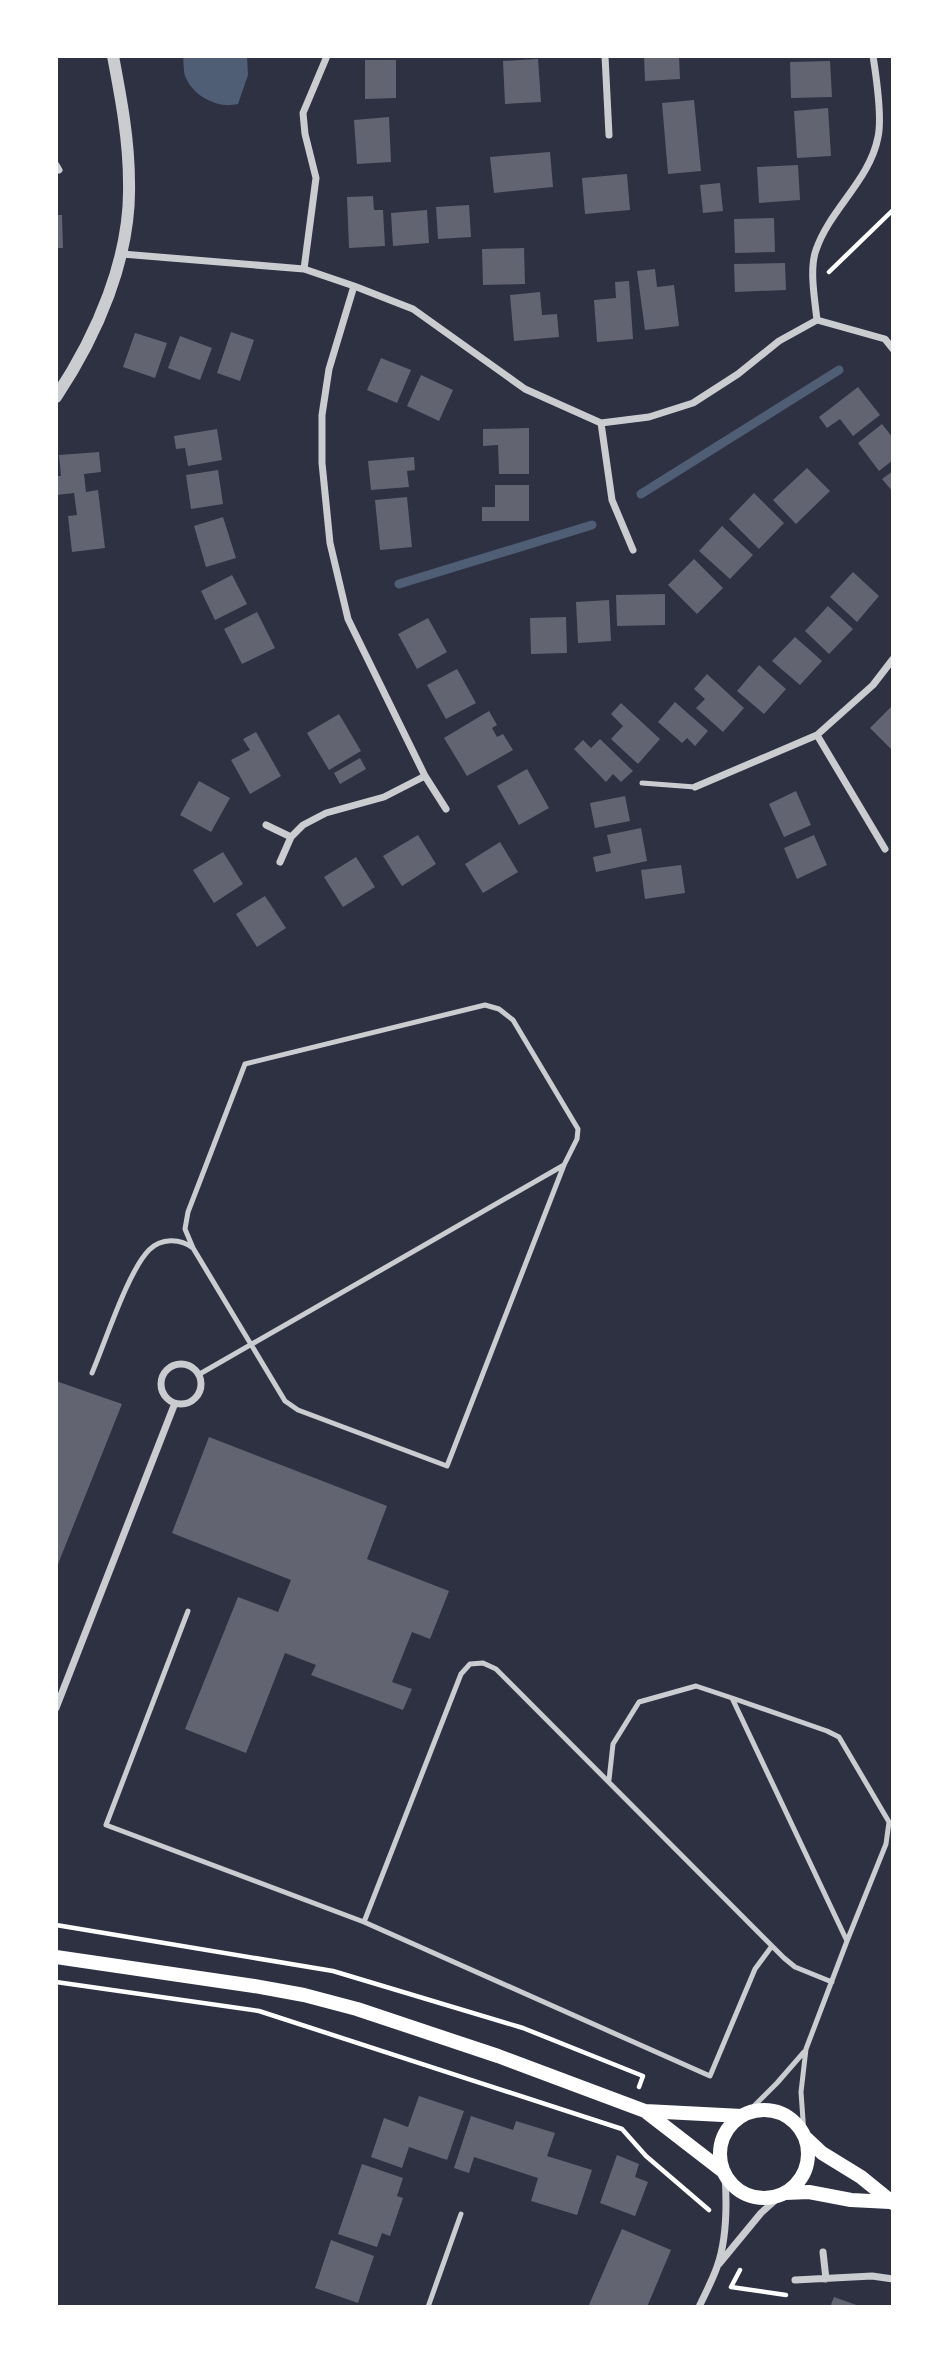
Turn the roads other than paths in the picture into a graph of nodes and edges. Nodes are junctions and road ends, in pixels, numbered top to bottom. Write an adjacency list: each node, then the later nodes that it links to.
1 (113, 56): 6 (street)
2 (327, 56): 7 (street)
3 (605, 56): 5 (street)
4 (873, 56): 9 (street)
5 (609, 135)
6 (122, 254): 7 (street); 11 (street)
7 (304, 269): 8 (street)
8 (354, 286): 12 (street); 16 (street)
9 (817, 320): 10 (street); 12 (street)
10 (893, 348)
11 (56, 397)
12 (601, 423): 13 (street)
13 (633, 550)
14 (893, 659): 15 (street)
15 (817, 735): 18 (street); 22 (street)
16 (425, 776): 19 (street); 21 (street)
17 (642, 783): 18 (lane)
18 (695, 787)
19 (446, 809)
20 (266, 825): 21 (street)
21 (291, 836): 23 (street)
22 (885, 849)
23 (280, 862)
24 (564, 1166): 25 (lane); 26 (lane); 26 (lane)
25 (193, 1248): 26 (lane); 27 (lane)
26 (250, 1345): 28 (lane)
27 (92, 1373)
28 (198, 1375): 29 (street); 29 (street)
29 (174, 1403): 32 (street)
30 (188, 1611): 34 (lane)
31 (732, 1698): 33 (lane); 35 (lane); 35 (lane)
32 (56, 1708)
33 (608, 1780): 34 (lane); 36 (lane)
34 (364, 1923): 36 (lane)
35 (847, 1941): 38 (lane)
36 (772, 1946): 38 (lane)
37 (56, 1957): 40 (main road)
38 (832, 1982): 39 (lane)
39 (806, 2049): 41 (lane); 42 (lane)
40 (645, 2111): 41 (main road); 43 (main road)
41 (744, 2115): 42 (main road); 43 (main road)
42 (805, 2136): 44 (main road); 45 (main road)
43 (724, 2173): 44 (main road); 48 (street)
44 (783, 2194): 45 (main road); 48 (street)
45 (891, 2202)
46 (461, 2214): 52 (lane)
47 (823, 2252): 49 (street)
48 (718, 2265): 53 (street)
49 (826, 2279): 50 (street); 51 (street)
50 (893, 2279)
51 (795, 2280)
52 (428, 2307)
53 (699, 2307)

